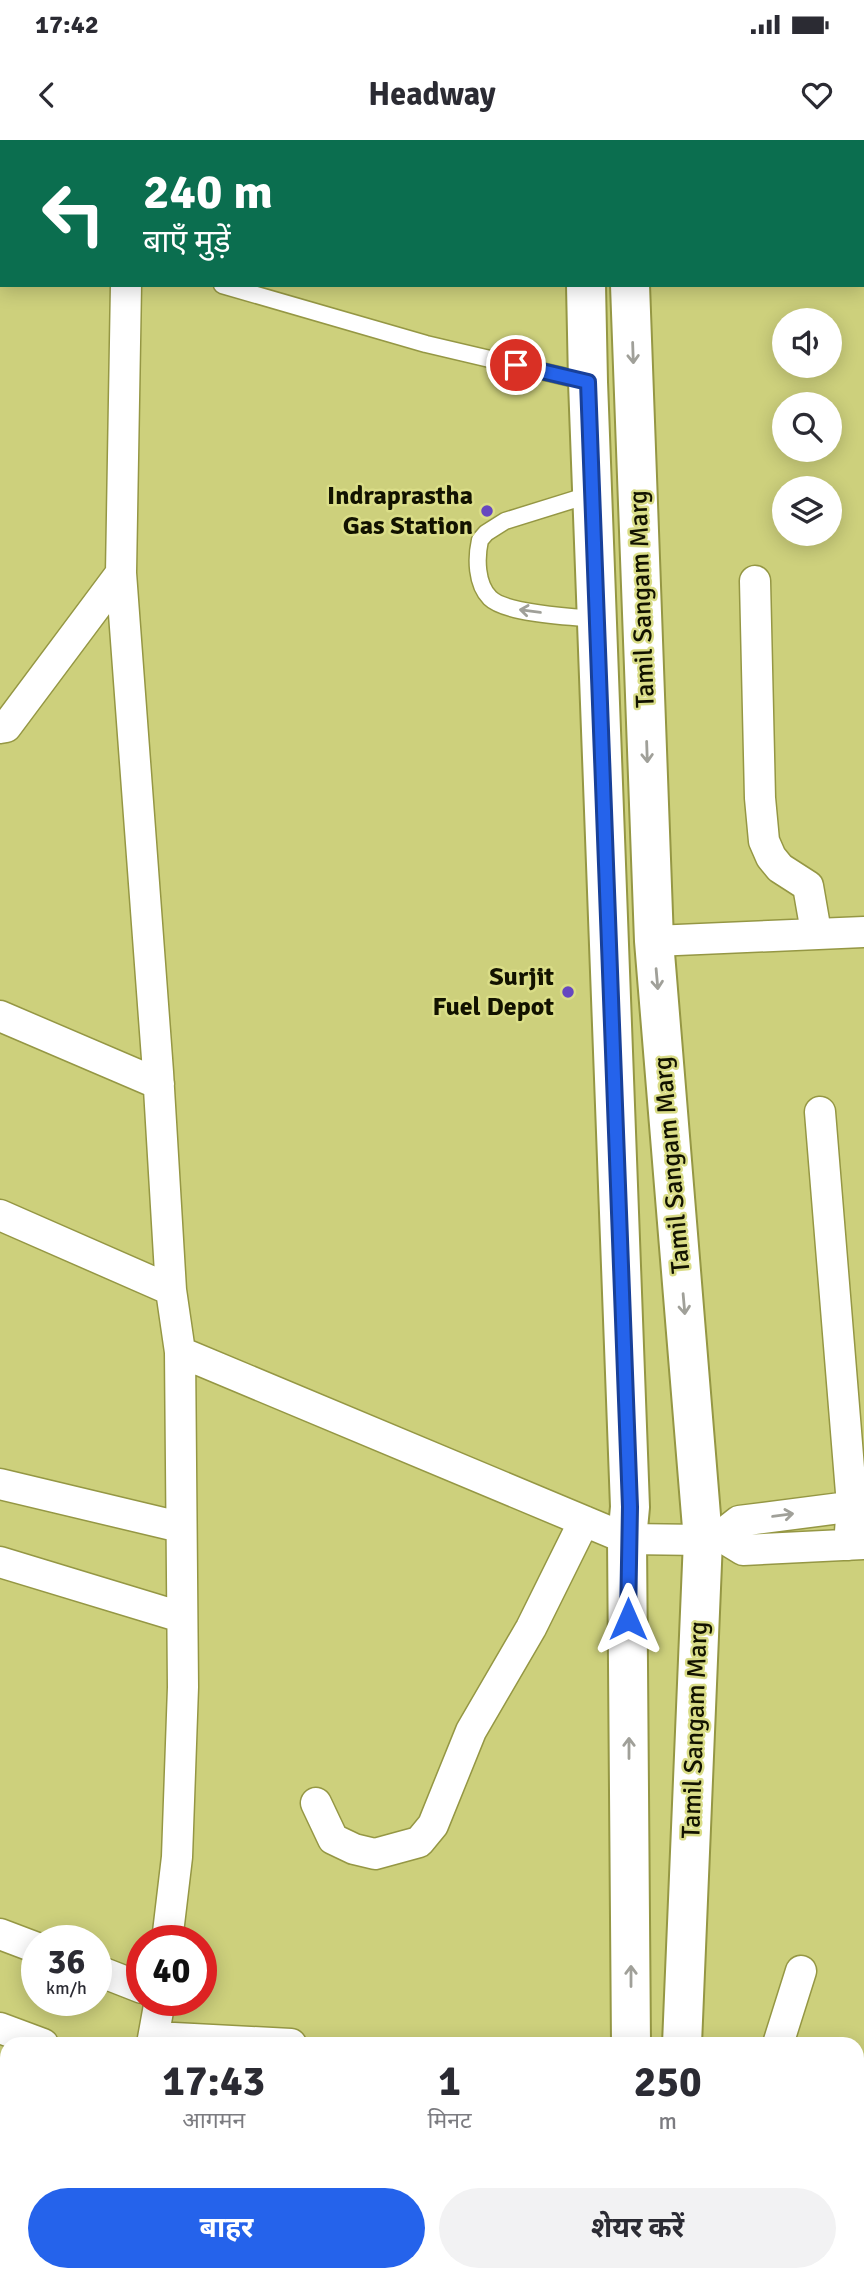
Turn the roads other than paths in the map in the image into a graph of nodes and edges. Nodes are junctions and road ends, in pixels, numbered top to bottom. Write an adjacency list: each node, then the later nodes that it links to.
1 (126, 287): 7 (street)
2 (229, 287): 5 (lane)
3 (586, 287): 5 (street, Tamil Sangam Marg)
4 (630, 287): 13 (street, Tamil Sangam Marg, one-way to 13)
5 (588, 382): 6 (street, Tamil Sangam Marg)
6 (592, 494): 9 (street, Tamil Sangam Marg); 9 (lane, one-way to 6)
7 (121, 573): 10 (street); 15 (street)
8 (755, 581): 11 (street)
9 (597, 620): 25 (street, Tamil Sangam Marg)
10 (0, 728)
11 (816, 932): 12 (street); 13 (street)
12 (864, 932)
13 (654, 941): 24 (street, Tamil Sangam Marg, one-way to 24)
14 (1, 1018): 15 (street)
15 (159, 1084): 18 (street)
16 (820, 1112): 21 (street)
17 (0, 1215): 18 (street)
18 (171, 1290): 19 (street)
19 (180, 1352): 22 (street); 23 (street)
20 (0, 1484): 23 (street)
21 (858, 1505): 24 (street, one-way to 21); 26 (street)
22 (584, 1521): 25 (street); 29 (street)
23 (180, 1527): 28 (street)
24 (712, 1538): 25 (street); 26 (street); 39 (street, Tamil Sangam Marg)
25 (628, 1539): 38 (street, Tamil Sangam Marg, one-way to 25)
26 (856, 1544)
27 (0, 1562): 28 (street)
28 (181, 1617): 30 (street)
29 (317, 1802)
30 (169, 1925)
31 (0, 1934): 32 (street)
32 (21, 1942)
33 (801, 1971): 40 (street)
34 (159, 2016): 37 (street)
35 (0, 2028): 36 (street)
36 (24, 2037)
37 (157, 2037)
38 (631, 2037)
39 (682, 2037)
40 (780, 2037)

